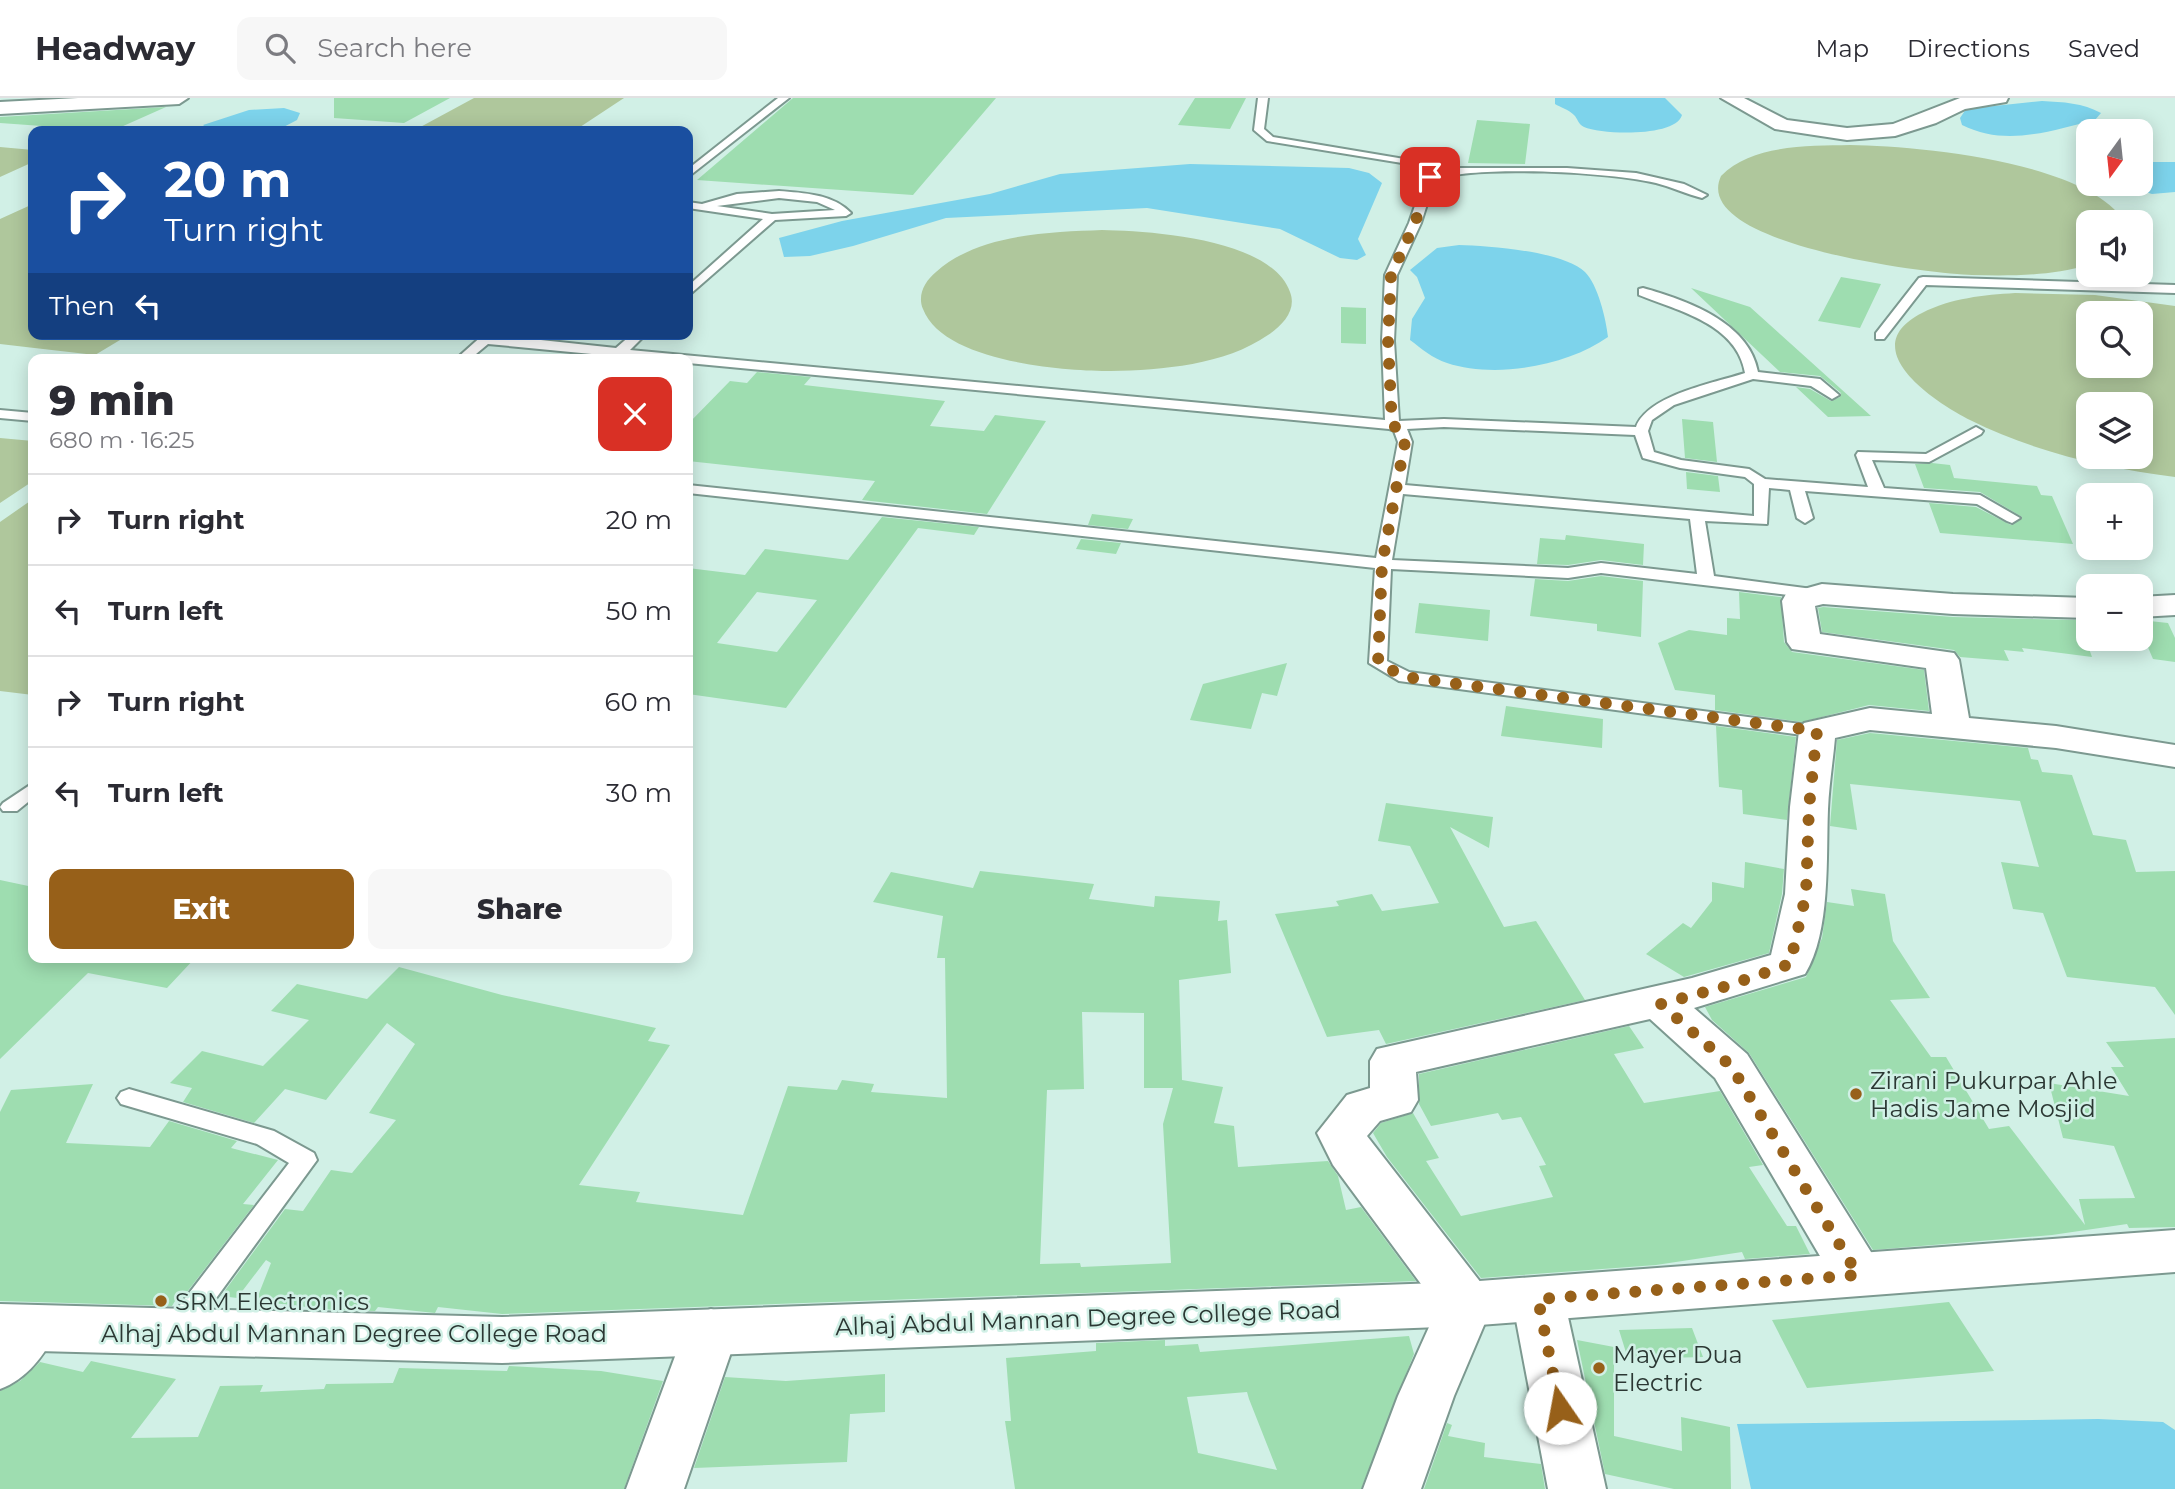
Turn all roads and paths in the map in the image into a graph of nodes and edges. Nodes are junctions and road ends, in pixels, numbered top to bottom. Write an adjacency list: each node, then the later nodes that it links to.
1 (179, 98): 6 (street)
2 (784, 98): 9 (lane)
3 (1263, 98): 8 (lane)
4 (1730, 98): 5 (street)
5 (1999, 98)
6 (136, 99): 7 (street)
7 (0, 108)
8 (1454, 168): 10 (lane); 29 (lane)
9 (693, 170)
10 (1702, 195)
11 (693, 205): 12 (lane)
12 (706, 206): 13 (lane); 13 (lane)
13 (772, 217): 14 (lane)
14 (693, 288)
15 (2175, 289): 17 (lane)
16 (1643, 292): 25 (lane)
17 (1880, 336)
18 (485, 340): 22 (lane)
19 (515, 340): 21 (lane)
20 (633, 340): 21 (lane)
21 (620, 352): 23 (lane)
22 (468, 354)
23 (641, 354)
24 (693, 359): 29 (lane)
25 (1752, 375): 26 (lane); 30 (lane)
26 (1832, 395)
27 (0, 414): 28 (lane)
28 (28, 417)
29 (1392, 425): 30 (lane); 34 (lane)
30 (1641, 431): 32 (lane)
31 (1976, 431): 36 (lane)
32 (1761, 484): 33 (lane); 37 (lane)
33 (1797, 487): 36 (lane); 38 (lane)
34 (1398, 489): 37 (lane); 40 (lane)
35 (693, 490): 40 (lane)
36 (1878, 492): 39 (lane)
37 (1697, 515): 41 (lane)
38 (1805, 518)
39 (2012, 518)
40 (1382, 564): 41 (lane); 47 (lane)
41 (1706, 580): 42 (lane)
42 (1822, 594): 45 (street); 46 (street)
43 (2175, 606): 44 (street)
44 (2153, 607)
45 (2076, 608)
46 (1952, 727): 47 (street); 48 (street)
47 (1817, 731): 51 (street)
48 (2175, 756)
49 (28, 793): 50 (lane)
50 (10, 807)
51 (1661, 1004): 54 (street); 56 (street)
52 (129, 1098): 58 (lane)
53 (2175, 1251): 54 (street, Alhaj Abdul Mannan Degree College Road)
54 (1858, 1275): 55 (street, Alhaj Abdul Mannan Degree College Road)
55 (1538, 1299): 56 (street, Alhaj Abdul Mannan Degree College Road); 62 (street)
56 (1466, 1304): 57 (street, Alhaj Abdul Mannan Degree College Road); 61 (street)
57 (711, 1332): 58 (street, Alhaj Abdul Mannan Degree College Road); 60 (street)
58 (174, 1333): 59 (street, Alhaj Abdul Mannan Degree College Road)
59 (10, 1341)
60 (655, 1489)
61 (1392, 1489)
62 (1577, 1489)

